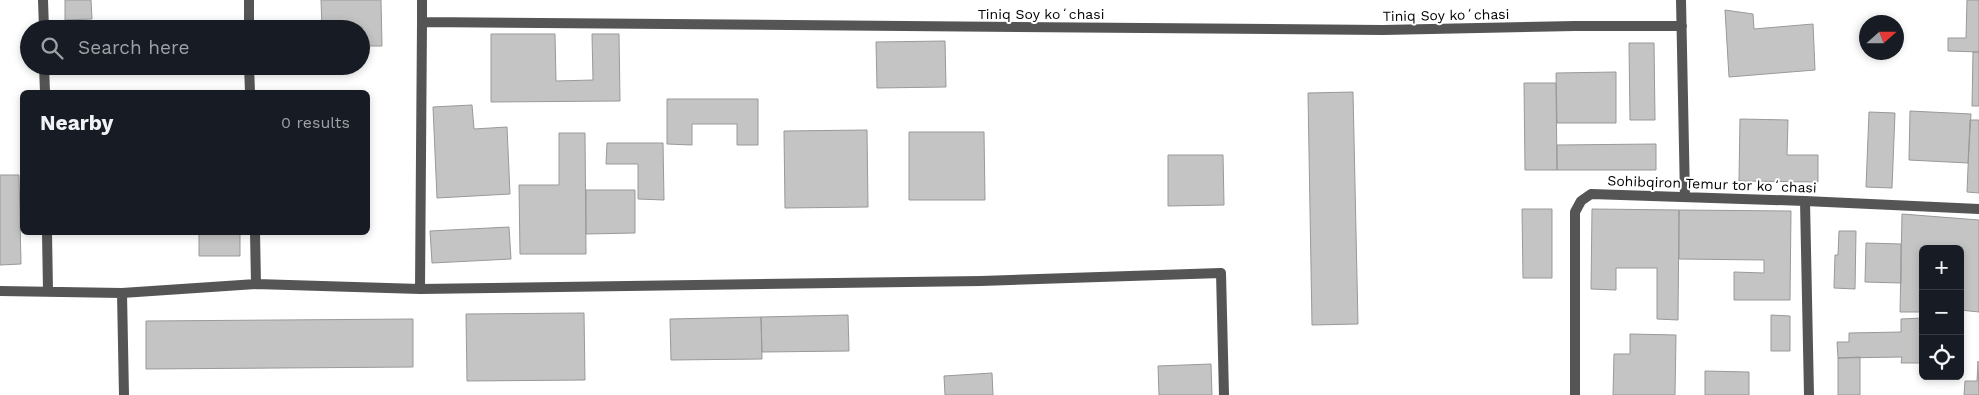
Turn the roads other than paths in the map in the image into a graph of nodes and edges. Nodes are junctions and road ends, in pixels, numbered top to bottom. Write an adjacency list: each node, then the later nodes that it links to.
1 (43, 0): 5 (street)
2 (249, 0): 6 (street)
3 (422, 0): 7 (street)
4 (1681, 0): 8 (street)
5 (44, 20)
6 (249, 20)
7 (422, 22): 8 (street, Tiniq Soy koʻchasi); 19 (street)
8 (1682, 26): 13 (street)
9 (44, 75): 11 (street)
10 (249, 75): 12 (street)
11 (45, 90)
12 (250, 90)
13 (1685, 197): 14 (street, Sohibqiron Temur tor koʻchasi); 25 (street, Sohibqiron Temur tor koʻchasi)
14 (1805, 201): 15 (street, Sohibqiron Temur tor koʻchasi); 26 (street)
15 (1979, 210)
16 (47, 235): 21 (street)
17 (254, 235): 18 (street)
18 (256, 284): 19 (street); 22 (street)
19 (420, 289): 24 (street)
20 (0, 291): 21 (street)
21 (48, 292): 22 (street)
22 (122, 293): 23 (street)
23 (124, 395)
24 (1224, 395)
25 (1575, 395)
26 (1809, 395)

